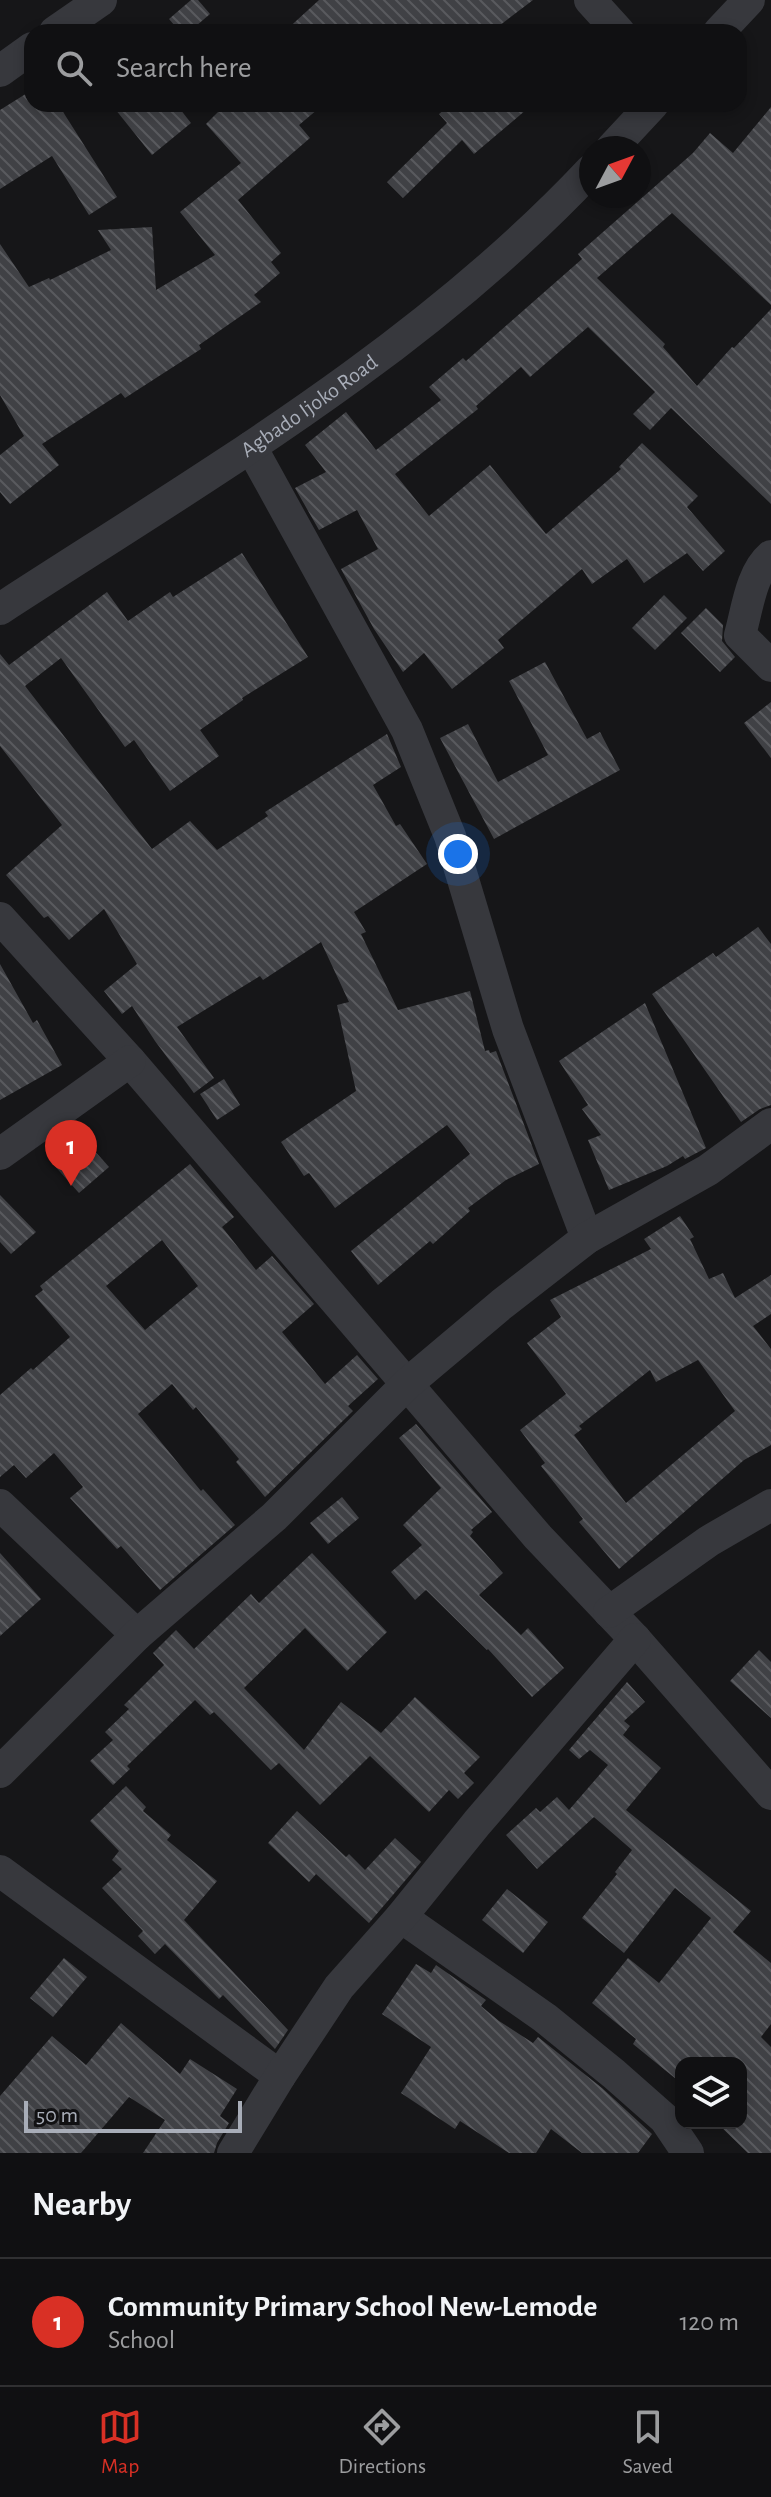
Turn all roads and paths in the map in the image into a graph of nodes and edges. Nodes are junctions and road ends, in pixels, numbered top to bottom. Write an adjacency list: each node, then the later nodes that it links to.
1 (101, 0): 4 (street)
2 (590, 0): 5 (street)
3 (749, 0): 6 (street)
4 (66, 24)
5 (612, 24)
6 (726, 24)
7 (24, 54): 8 (street)
8 (0, 71)
9 (646, 112): 10 (street)
10 (623, 136)
11 (579, 181): 12 (street, Agbado Ijoko Road)
12 (251, 447): 14 (street, Agbado Ijoko Road); 20 (street)
13 (771, 556): 15 (street)
14 (0, 609)
15 (771, 666)
16 (0, 918): 17 (street)
17 (130, 1061): 19 (street); 21 (street)
18 (771, 1124): 20 (street)
19 (0, 1154)
20 (587, 1238): 21 (street)
21 (407, 1384): 24 (street); 25 (street)
22 (0, 1505): 25 (street)
23 (771, 1505): 24 (street)
24 (609, 1612): 26 (street)
25 (137, 1635): 27 (street)
26 (635, 1639): 28 (street); 30 (street)
27 (0, 1772)
28 (771, 1794)
29 (0, 1871): 31 (street)
30 (401, 1917): 31 (street); 33 (street)
31 (280, 2076): 32 (street)
32 (241, 2150)
33 (688, 2153)

